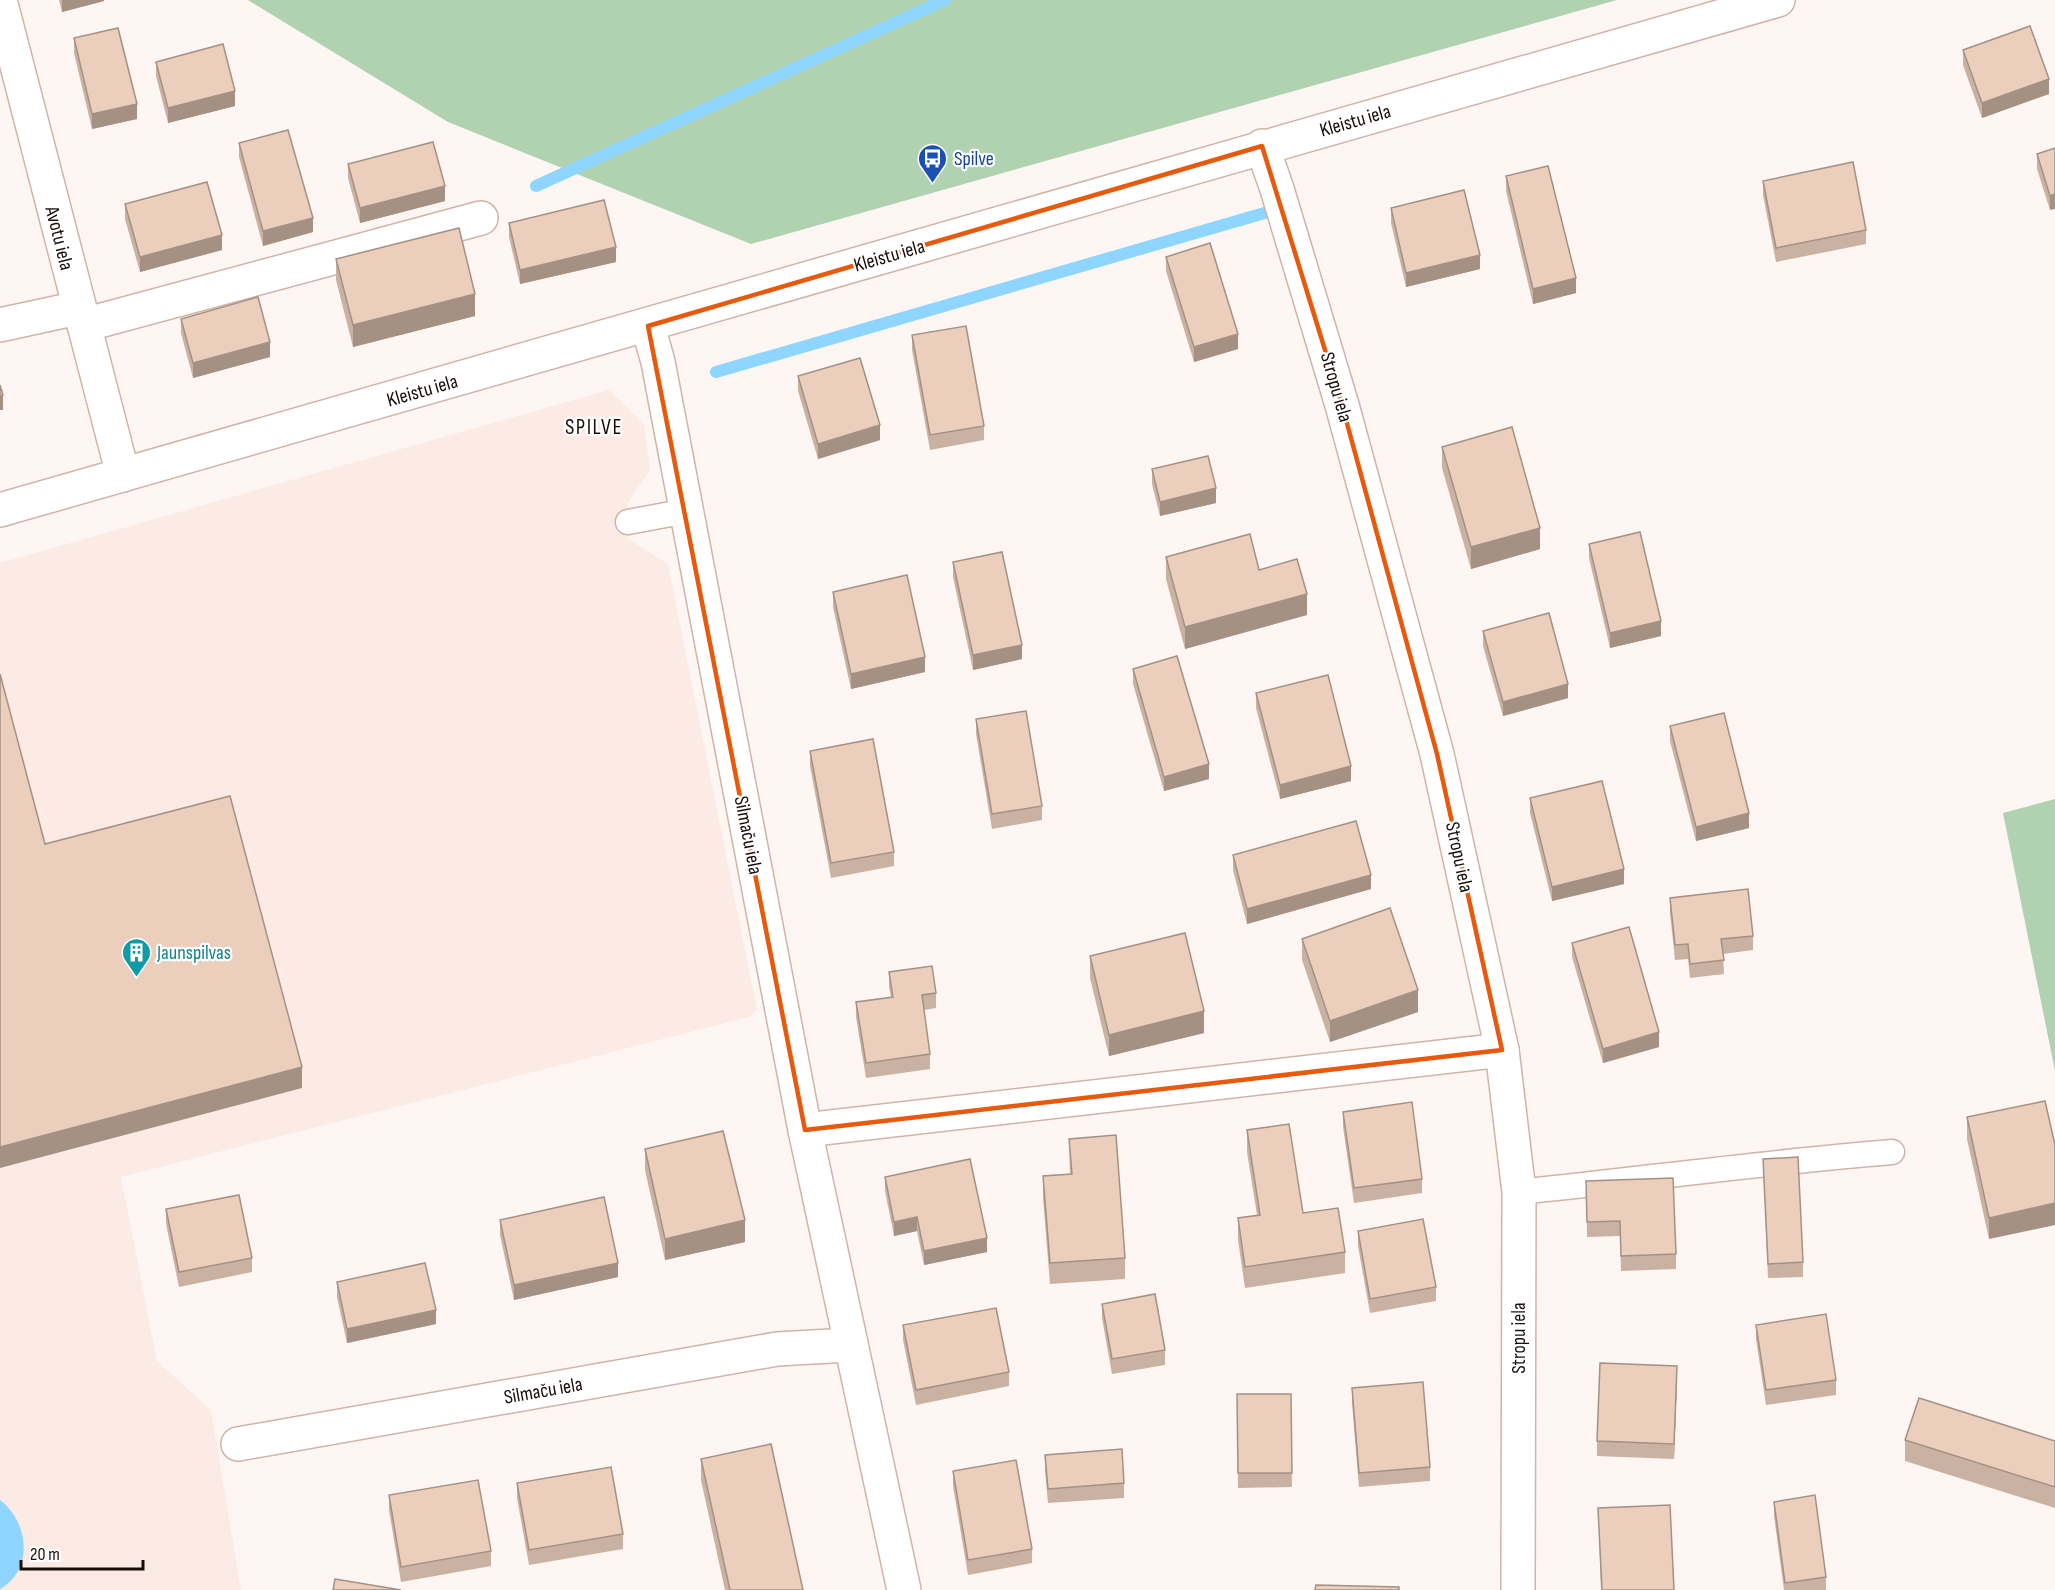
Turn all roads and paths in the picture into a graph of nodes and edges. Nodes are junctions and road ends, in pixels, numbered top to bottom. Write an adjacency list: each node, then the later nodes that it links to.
1 (0, 0): 5 (street, Avotu iela)
2 (1778, 0): 3 (street, Kleistu iela)
3 (1262, 146): 7 (street, Kleistu iela); 12 (street, Stropu iela)
4 (481, 218): 5 (street)
5 (81, 317): 6 (street); 8 (street, Avotu iela)
6 (0, 325)
7 (648, 326): 8 (street, Kleistu iela); 10 (street, Silmaču iela)
8 (123, 475): 9 (street, Kleistu iela)
9 (0, 510)
10 (687, 511): 11 (lane); 13 (street, Silmaču iela)
11 (628, 522)
12 (1502, 1050): 13 (street); 15 (street, Stropu iela)
13 (806, 1130): 16 (street, Silmaču iela)
14 (1892, 1152): 15 (lane)
15 (1519, 1192): 19 (street, Stropu iela)
16 (849, 1345): 17 (street, Silmaču iela); 18 (street, Silmaču iela)
17 (238, 1444)
18 (904, 1590)
19 (1518, 1590)

